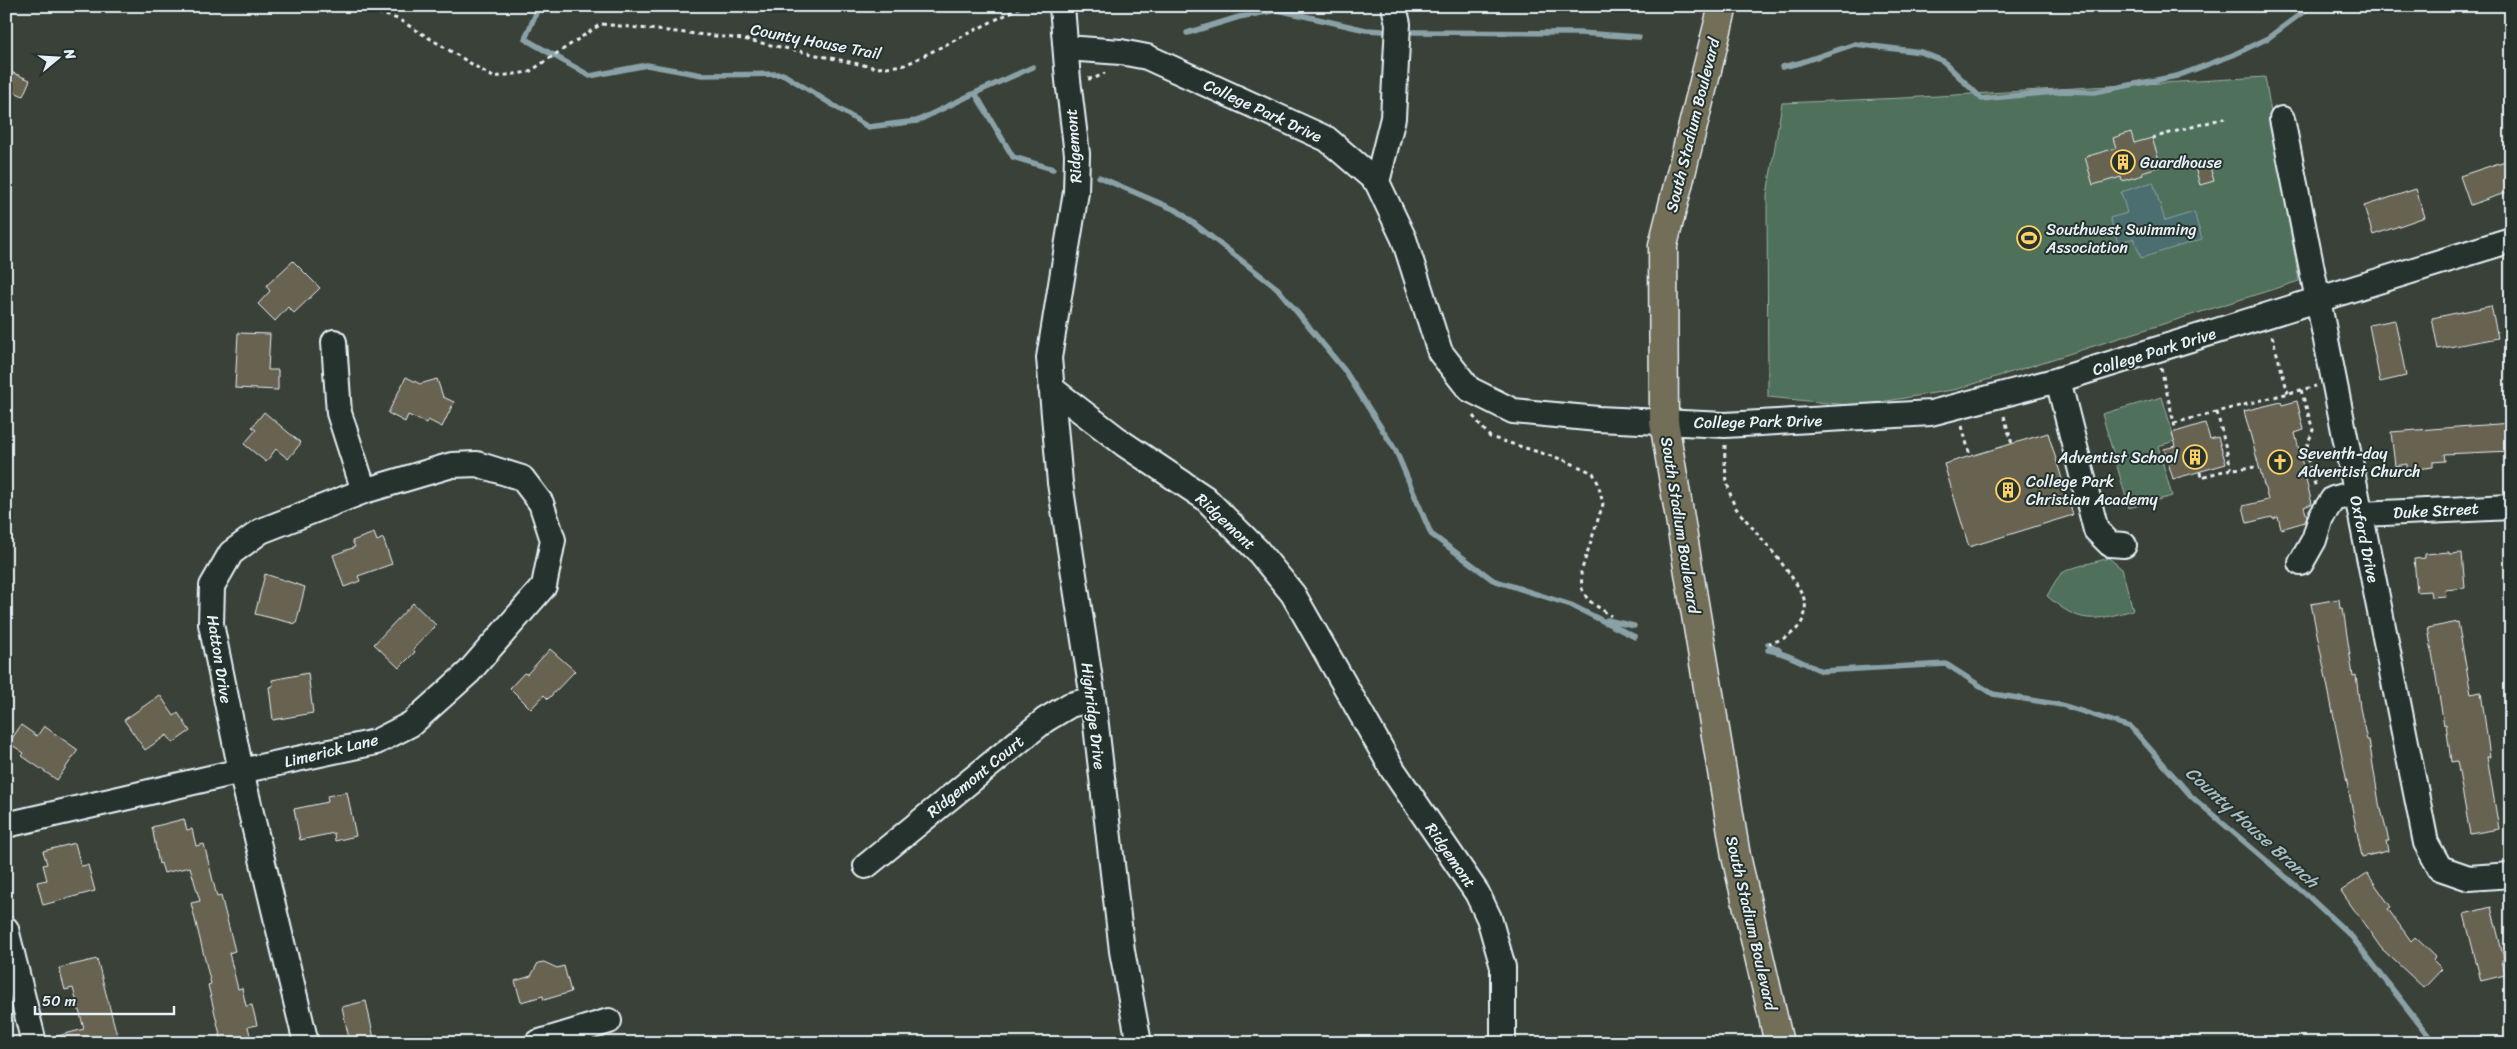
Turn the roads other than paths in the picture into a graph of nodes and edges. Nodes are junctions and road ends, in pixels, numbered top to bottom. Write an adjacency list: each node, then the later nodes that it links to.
1 (1062, 6): 4 (street, Ridgemont)
2 (1394, 6): 6 (street)
3 (1723, 6): 12 (main road, South Stadium Boulevard)
4 (1066, 48): 6 (street, College Park Drive); 11 (street, Ridgemont)
5 (2282, 119): 8 (street, Oxford Drive)
6 (1377, 182): 12 (street, College Park Drive)
7 (2511, 240): 8 (street, College Park Drive)
8 (2318, 300): 10 (street, College Park Drive); 15 (street, Oxford Drive)
9 (334, 342): 13 (street)
10 (2058, 380): 12 (street, College Park Drive); 17 (street)
11 (1051, 388): 19 (street, Highridge Drive); 30 (street, Ridgemont)
12 (1664, 422): 31 (main road, South Stadium Boulevard)
13 (364, 491): 14 (street, Hatton Drive); 20 (street, Hatton Drive)
14 (541, 502): 20 (street, Limerick Lane)
15 (2358, 503): 16 (street, Duke Street); 18 (street, Duke Street); 23 (street, Oxford Drive)
16 (2511, 506)
17 (2124, 545)
18 (2302, 562)
19 (1093, 699): 22 (street, Ridgemont Court); 29 (street, Highridge Drive)
20 (241, 771): 21 (street, Limerick Lane); 27 (street, Hatton Drive)
21 (6, 826)
22 (866, 866)
23 (2511, 875)
24 (6, 929): 26 (street)
25 (609, 1021): 28 (street)
26 (34, 1043)
27 (306, 1043)
28 (537, 1043)
29 (1140, 1043)
30 (1502, 1043)
31 (1779, 1043)

